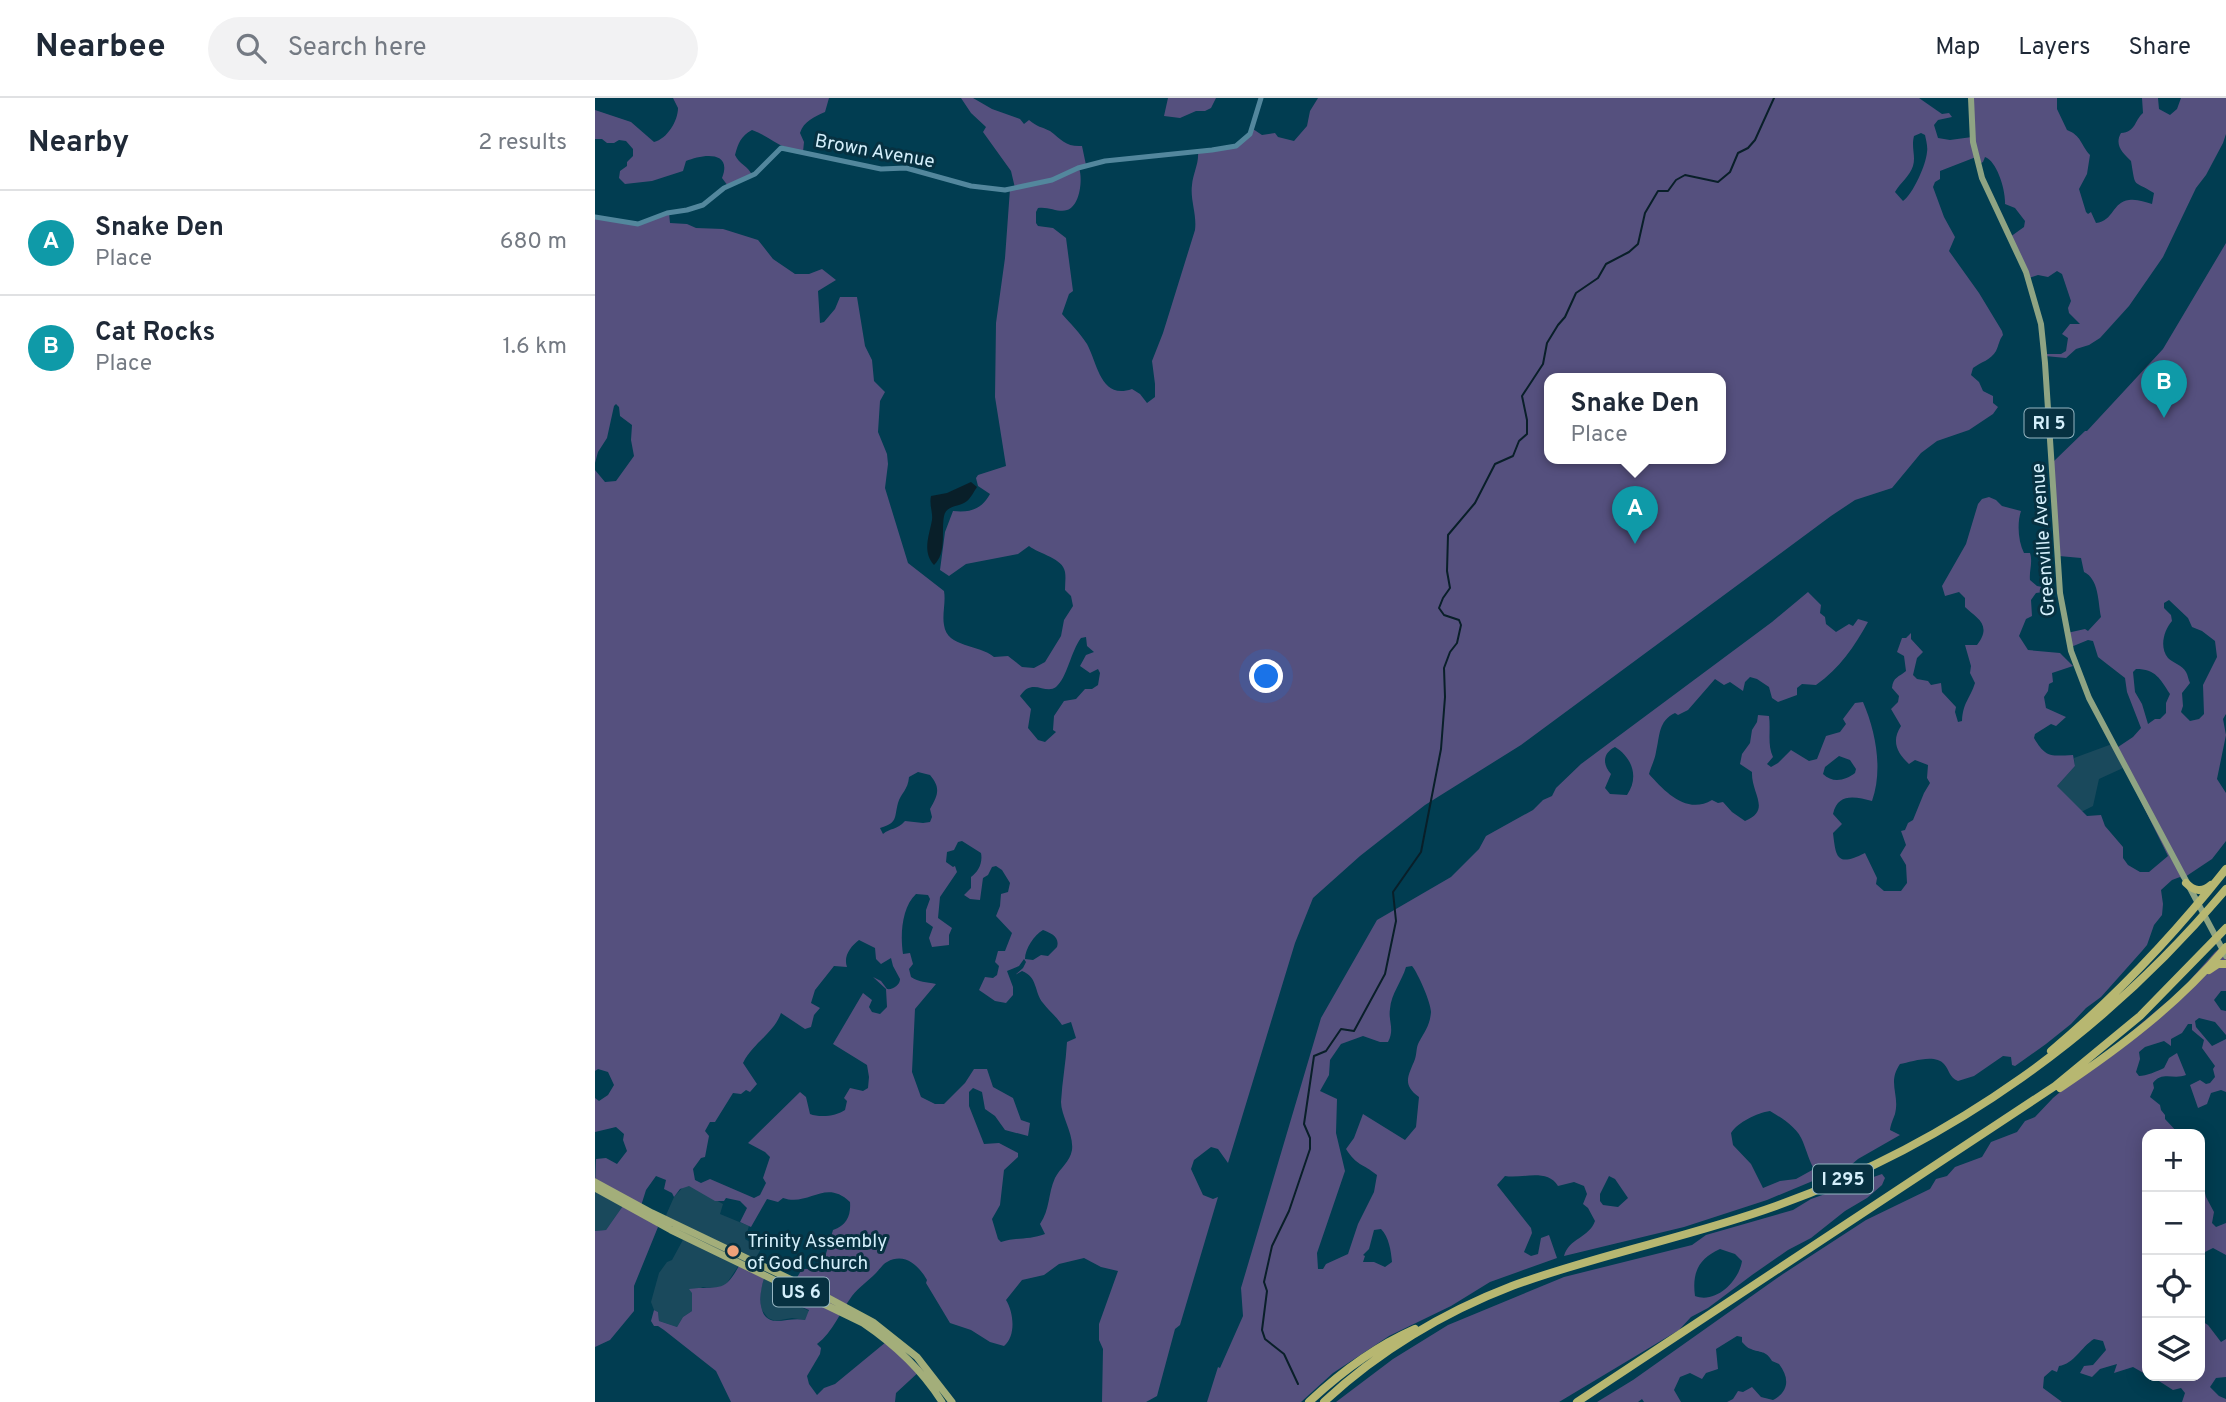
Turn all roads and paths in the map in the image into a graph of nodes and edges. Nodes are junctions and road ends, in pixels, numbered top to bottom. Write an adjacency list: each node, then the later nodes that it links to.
1 (1261, 98): 3 (street, Brown Avenue)
2 (1971, 98): 5 (main road, Greenville Avenue / RI 5)
3 (595, 217)
4 (2226, 868): 5 (highway); 7 (highway)
5 (2186, 883): 7 (main road, Greenville Avenue / RI 5)
6 (2226, 889): 12 (highway, I 295)
7 (2197, 904): 9 (main road, Greenville Avenue / RI 5); 12 (highway)
8 (2224, 930): 13 (highway, I 295)
9 (2225, 951): 11 (highway)
10 (2226, 964): 11 (highway)
11 (2193, 982): 13 (highway)
12 (1997, 1095): 16 (highway, I 295)
13 (2026, 1106): 21 (highway, I 295)
14 (595, 1182): 18 (highway, US 6)
15 (595, 1188): 17 (highway, US 6)
16 (1441, 1319): 19 (highway); 20 (highway, I 295)
17 (942, 1402)
18 (952, 1402)
19 (1309, 1402)
20 (1324, 1402)
21 (1577, 1402)

